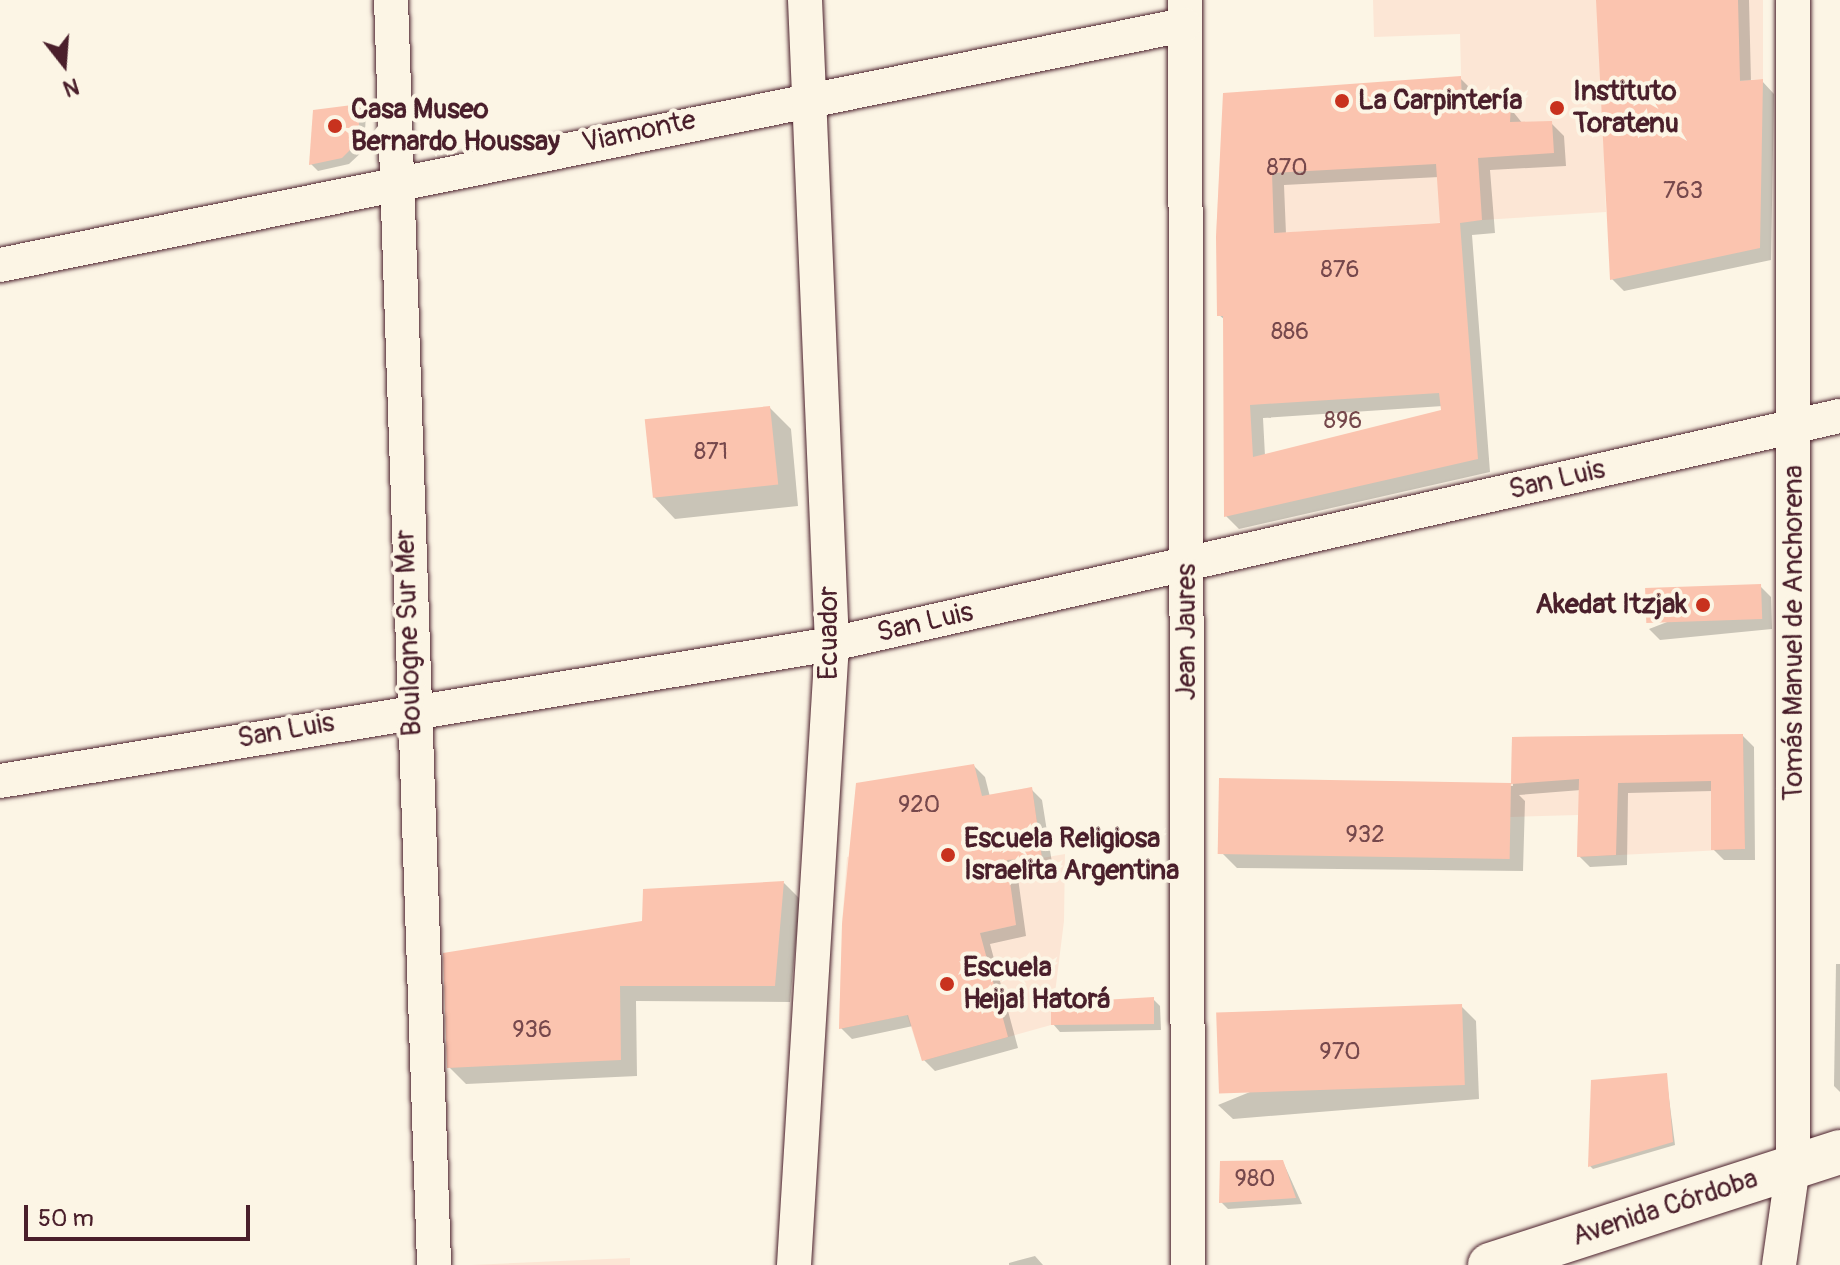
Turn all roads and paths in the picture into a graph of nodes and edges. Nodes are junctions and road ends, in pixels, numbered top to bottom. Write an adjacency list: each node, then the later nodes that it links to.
1 (391, 0): 6 (street, Boulogne Sur Mer)
2 (805, 0): 5 (street, Ecuador)
3 (1793, 0): 9 (street, Tomás Manuel de Anchorena)
4 (1184, 12): 5 (street, Viamonte); 10 (street, Jean Jaures)
5 (809, 97): 6 (street, Viamonte); 11 (street, Ecuador)
6 (396, 182): 7 (street, Viamonte); 12 (street, Boulogne Sur Mer)
7 (0, 265)
8 (1840, 416): 9 (street, San Luis)
9 (1795, 426): 10 (street, San Luis); 15 (street, Tomás Manuel de Anchorena)
10 (1187, 563): 11 (street, San Luis); 18 (street, Jean Jaures)
11 (832, 644): 12 (street, San Luis); 17 (street, Ecuador)
12 (411, 709): 13 (street, San Luis); 16 (street, Boulogne Sur Mer)
13 (0, 781)
14 (1840, 1152): 15 (main road, Avenida Córdoba)
15 (1793, 1167): 19 (main road, Avenida Córdoba); 20 (street, Tomás Manuel de Anchorena)
16 (434, 1265)
17 (794, 1265)
18 (1188, 1265)
19 (1490, 1265)
20 (1779, 1265)

